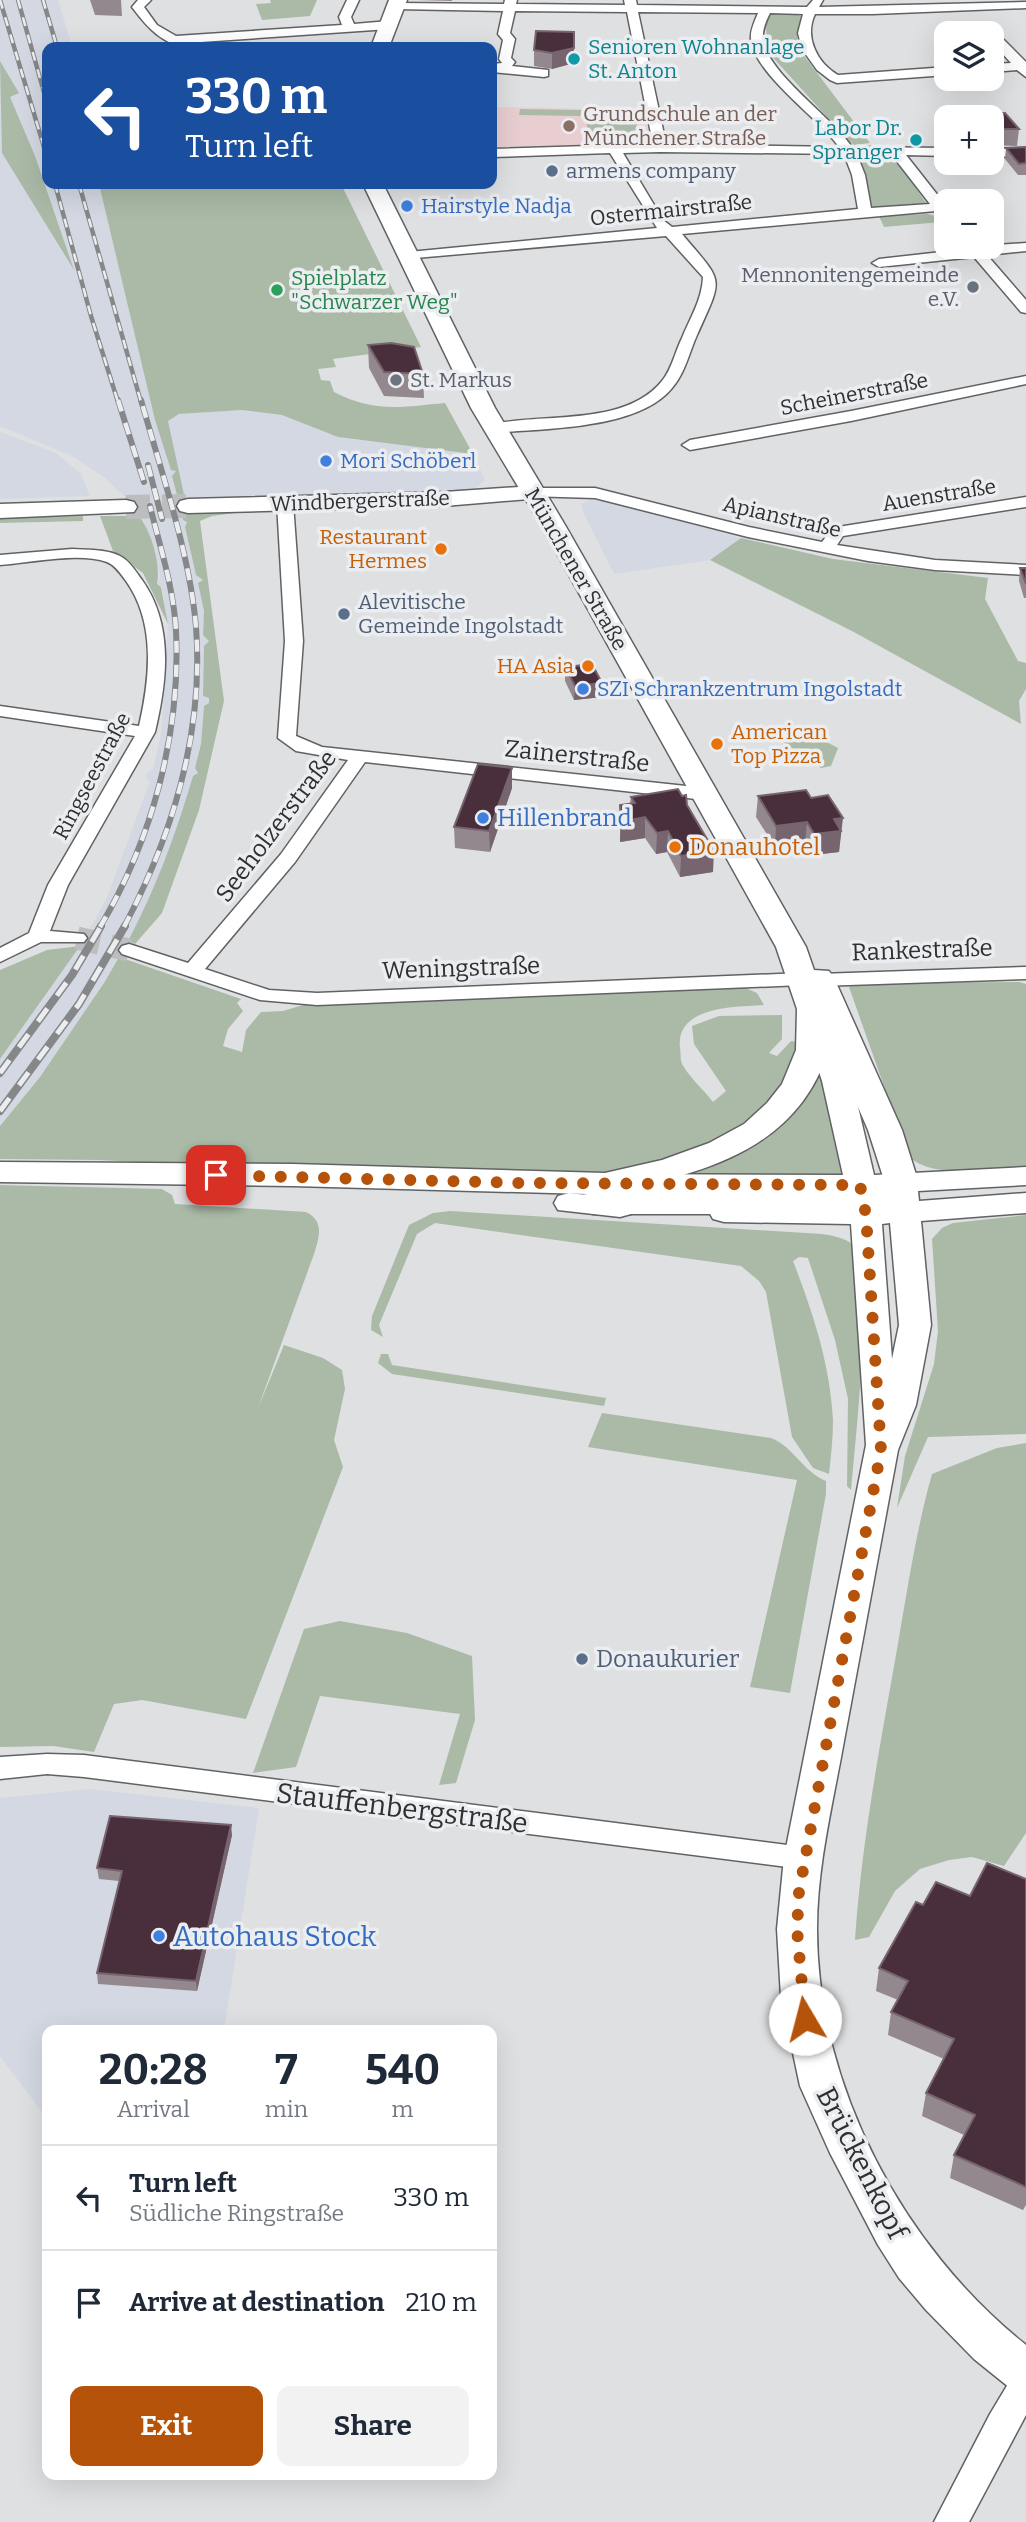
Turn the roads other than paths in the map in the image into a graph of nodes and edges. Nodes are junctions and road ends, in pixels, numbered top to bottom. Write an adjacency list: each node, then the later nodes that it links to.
1 (145, 0): 14 (street)
2 (353, 0): 13 (street)
3 (818, 0): 10 (street)
4 (397, 3): 5 (street); 12 (main road)
5 (511, 3): 6 (street); 18 (street)
6 (631, 4): 9 (street); 23 (street)
7 (966, 4): 8 (street); 10 (street); 11 (street)
8 (1026, 5)
9 (766, 10): 10 (street); 25 (street)
10 (808, 11): 21 (street)
11 (980, 21)
12 (389, 25): 13 (street); 16 (main road)
13 (349, 27): 14 (street)
14 (174, 40): 15 (street)
15 (177, 42)
16 (382, 42)
17 (1004, 47): 20 (street)
18 (497, 63): 22 (street)
19 (1004, 68): 20 (street)
20 (1024, 69)
21 (934, 72)
22 (544, 73)
23 (660, 148): 24 (street); 25 (street)
24 (614, 149): 29 (street); 35 (street)
25 (846, 149): 26 (street); 33 (street)
26 (895, 150): 27 (street); 32 (street)
27 (934, 152)
28 (1026, 152): 30 (street)
29 (497, 153)
30 (1004, 153)
31 (376, 189): 39 (main road, Münchener Straße)
32 (934, 201)
33 (865, 212): 34 (street, Ostermairstraße); 35 (street, Ostermairstraße)
34 (934, 212)
35 (668, 231): 39 (street, Ostermairstraße); 44 (street)
36 (1026, 247): 37 (street)
37 (1004, 248)
38 (934, 255): 41 (street)
39 (409, 256): 44 (main road, Münchener Straße)
40 (984, 259): 42 (street)
41 (879, 262)
42 (1026, 309)
43 (1026, 380): 45 (street, Scheinerstraße)
44 (494, 428): 46 (main road, Münchener Straße)
45 (690, 444)
46 (533, 493): 48 (street, Windbergerstraße); 52 (street, Apianstraße); 59 (main road, Münchener Straße)
47 (1026, 502): 52 (street, Auenstraße)
48 (285, 503): 49 (street, Windbergerstraße); 58 (street, Seeholzerstraße)
49 (188, 506)
50 (126, 508): 51 (street)
51 (0, 511)
52 (825, 549): 55 (street, Apianstraße)
53 (114, 559): 54 (street); 57 (street, Ringseestraße)
54 (0, 560)
55 (1026, 570)
56 (0, 712): 57 (street)
57 (146, 732): 60 (street, Ringseestraße)
58 (360, 756): 59 (street, Zainerstraße); 64 (street, Seeholzerstraße)
59 (705, 794): 66 (main road, Münchener Straße)
60 (38, 936): 61 (street); 63 (street)
61 (77, 938)
62 (129, 950): 64 (street, Weningstraße)
63 (0, 956)
64 (192, 971): 66 (street, Weningstraße)
65 (1026, 973): 66 (street, Rankestraße)
66 (811, 989): 70 (main road); 71 (main road, Münchener Straße); 72 (street, Münchener Straße)
67 (0, 1172): 68 (main road)
68 (164, 1175): 70 (main road); 72 (main road)
69 (1026, 1176): 71 (street)
70 (605, 1184): 72 (street)
71 (904, 1199): 72 (main road); 73 (street); 74 (street, Brückenkopf)
72 (863, 1201): 74 (street, Brückenkopf)
73 (1026, 1203)
74 (881, 1450): 76 (street, Brückenkopf)
75 (0, 1768): 76 (street, Stauffenbergstraße)
76 (803, 1858): 77 (street, Brückenkopf)
77 (1026, 2373)
78 (1026, 2385): 79 (street)
79 (951, 2522)

